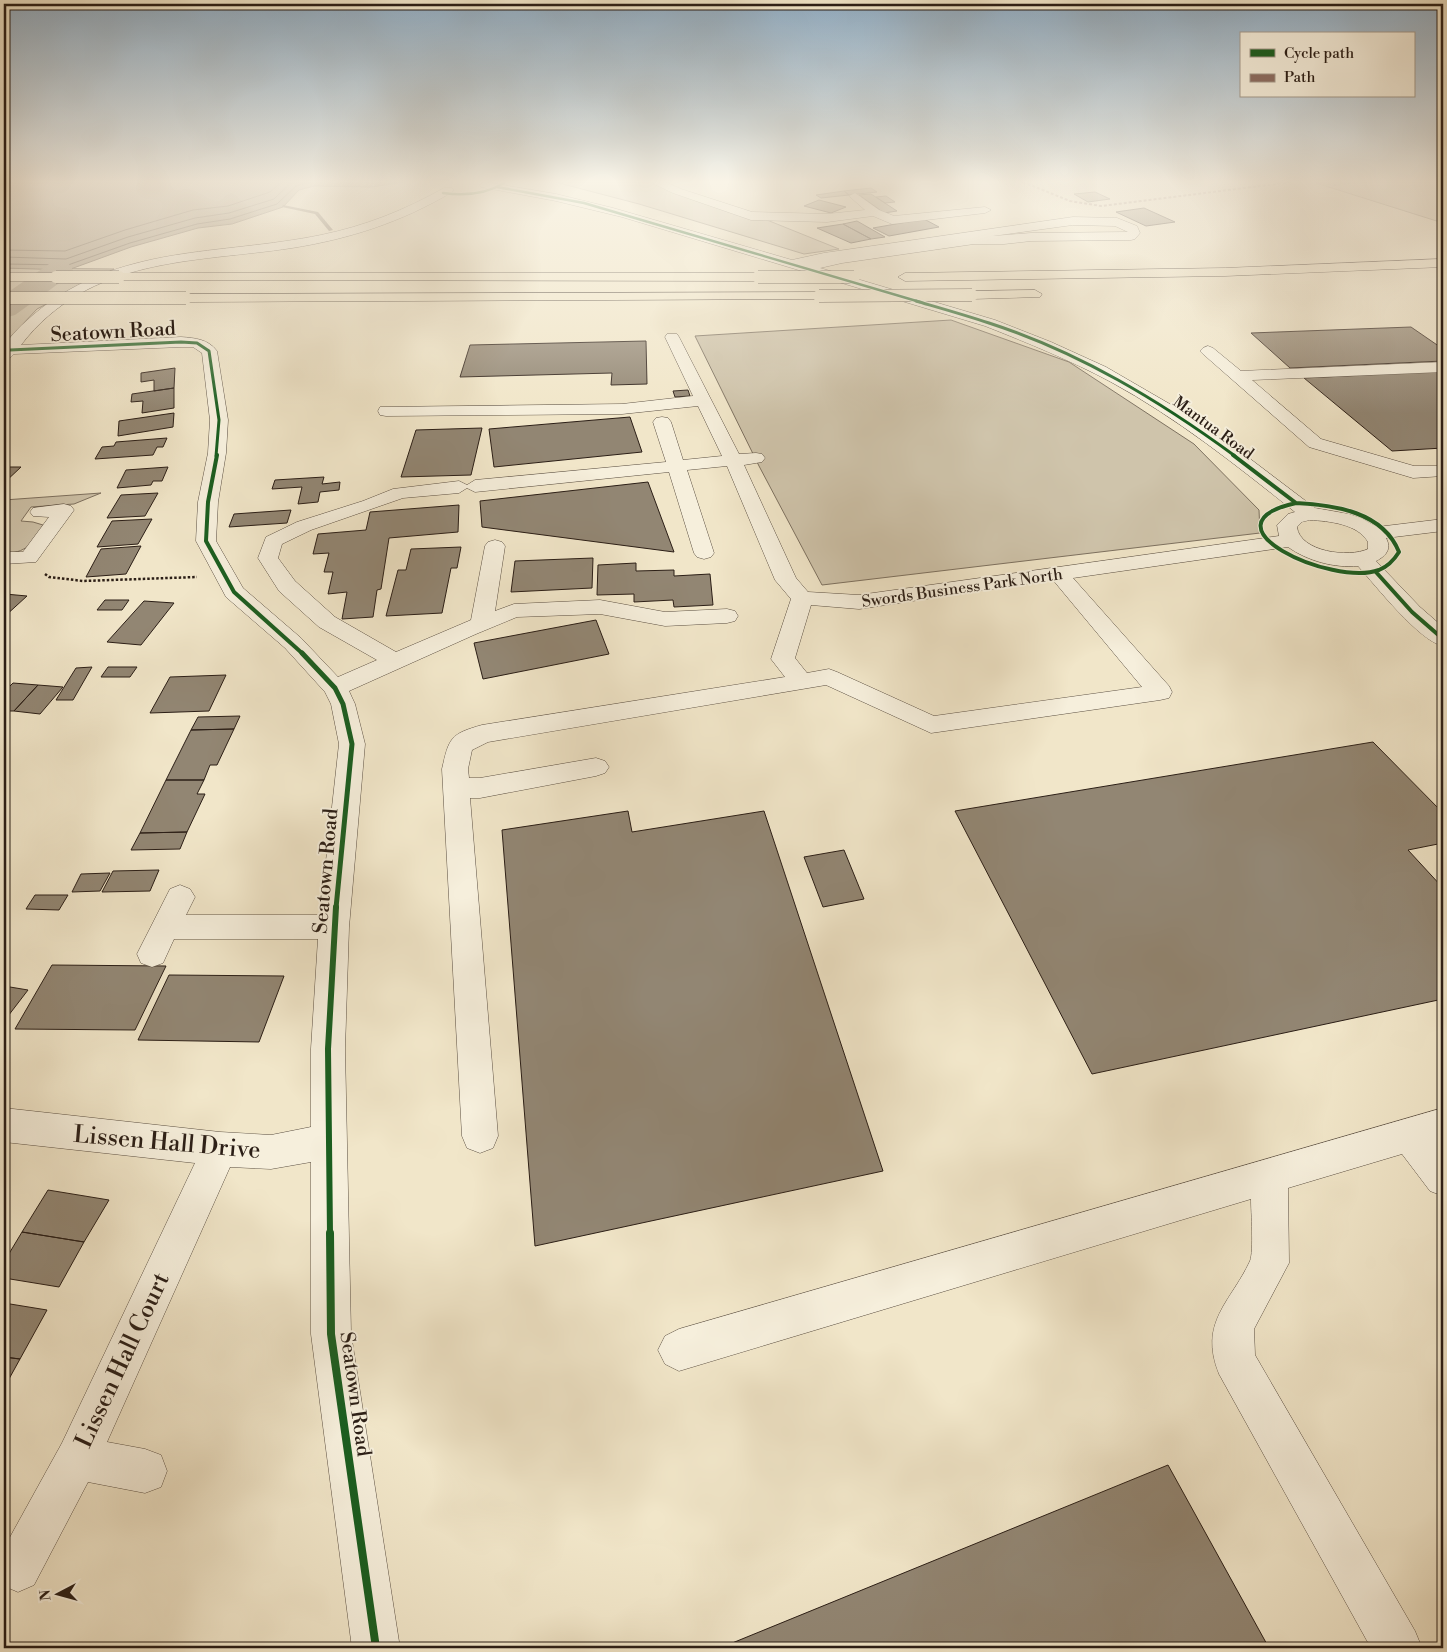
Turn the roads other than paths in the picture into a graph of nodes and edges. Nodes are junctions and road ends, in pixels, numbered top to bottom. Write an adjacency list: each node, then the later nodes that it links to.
1 (171, 259): 12 (street)
2 (776, 259): 6 (street, Mantua Road)
3 (818, 259): 6 (street)
4 (841, 259): 6 (street)
5 (1443, 263): 7 (highway, bridge)
6 (799, 266): 23 (street, Mantua Road)
7 (4, 276)
8 (1047, 294): 9 (highway, bridge)
9 (4, 298)
10 (672, 337): 15 (street)
11 (1208, 351): 14 (street)
12 (7, 353): 38 (street, Seatown Road)
13 (1443, 367): 14 (street)
14 (1237, 376): 21 (street)
15 (704, 400): 16 (street); 19 (street)
16 (386, 411)
17 (662, 422): 20 (street)
18 (756, 458): 19 (street)
19 (733, 460): 20 (street); 32 (street)
20 (676, 465): 28 (street); 36 (street)
21 (1443, 471)
22 (40, 512): 29 (street)
23 (1310, 514): 25 (street); 26 (street)
24 (1443, 525): 25 (street)
25 (1373, 534): 30 (street)
26 (1292, 540): 30 (street); 31 (street, Swords Business Park North)
27 (495, 546): 34 (street)
28 (704, 553)
29 (4, 558)
30 (1364, 560): 35 (street)
31 (1060, 574): 32 (street, Swords Business Park North); 37 (street)
32 (802, 598): 37 (street)
33 (727, 616): 34 (street)
34 (482, 623): 36 (street)
35 (1443, 640)
36 (395, 661): 38 (street)
37 (801, 681): 40 (street)
38 (334, 688): 43 (street, Seatown Road)
39 (596, 767): 40 (street)
40 (457, 788): 48 (street)
41 (180, 897): 42 (street)
42 (165, 927): 43 (street); 44 (street)
43 (334, 927): 49 (street, Seatown Road)
44 (152, 954)
45 (1443, 1125): 47 (street)
46 (4, 1126): 50 (street, Lissen Hall Drive)
47 (1409, 1135): 51 (street); 52 (street)
48 (480, 1136)
49 (329, 1141): 50 (street, Lissen Hall Drive); 57 (street, Seatown Road)
50 (220, 1149): 54 (street, Lissen Hall Court)
51 (1270, 1176): 53 (street); 58 (street)
52 (1443, 1178)
53 (679, 1350)
54 (76, 1458): 55 (street); 56 (street, Lissen Hall Court)
55 (145, 1471)
56 (18, 1569)
57 (376, 1648)
58 (1398, 1648)

